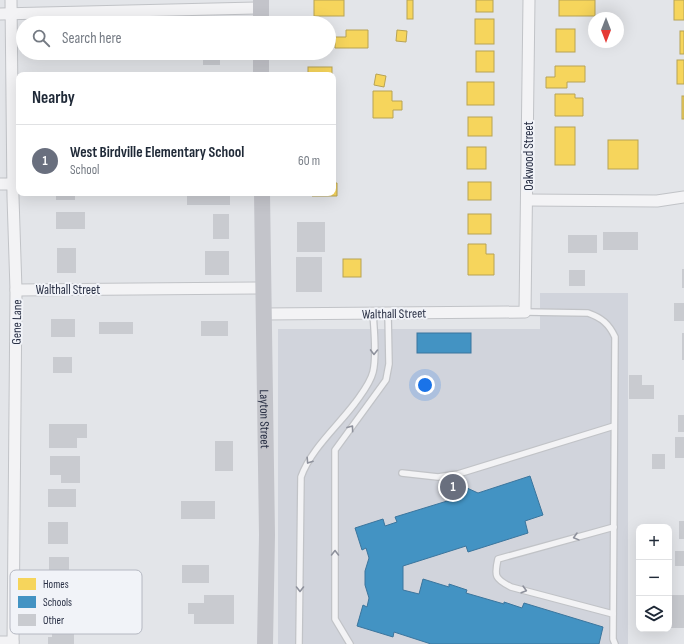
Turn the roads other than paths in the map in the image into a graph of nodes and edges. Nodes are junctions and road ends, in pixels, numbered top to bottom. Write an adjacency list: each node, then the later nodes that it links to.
1 (11, 0): 4 (street, Gene Lane)
2 (529, 0): 11 (street, Oakwood Street)
3 (261, 10): 4 (street)
4 (6, 14): 8 (street, Gene Lane)
5 (261, 60): 6 (street)
6 (262, 72)
7 (0, 184): 8 (street)
8 (13, 184): 13 (street, Gene Lane)
9 (262, 196): 12 (street, Layton Street)
10 (684, 197): 11 (street)
11 (527, 200): 14 (street, Oakwood Street)
12 (263, 288): 13 (street, Walthall Street); 17 (street, Layton Street)
13 (16, 290): 21 (street, Gene Lane)
14 (525, 312): 16 (street, Walthall Street); 18 (lane)
15 (373, 313): 16 (street, Walthall Street); 17 (street, Walthall Street); 26 (lane, one-way to 26)
16 (388, 313): 27 (lane, one-way to 16)
17 (264, 314): 25 (street, Layton Street)
18 (614, 426): 19 (lane); 20 (lane)
19 (402, 473)
20 (614, 527): 22 (lane); 22 (lane, one-way to 22)
21 (14, 570)
22 (613, 614): 28 (lane)
23 (0, 642): 24 (street)
24 (13, 643)
25 (265, 644)
26 (300, 644)
27 (350, 644)
28 (615, 644)

